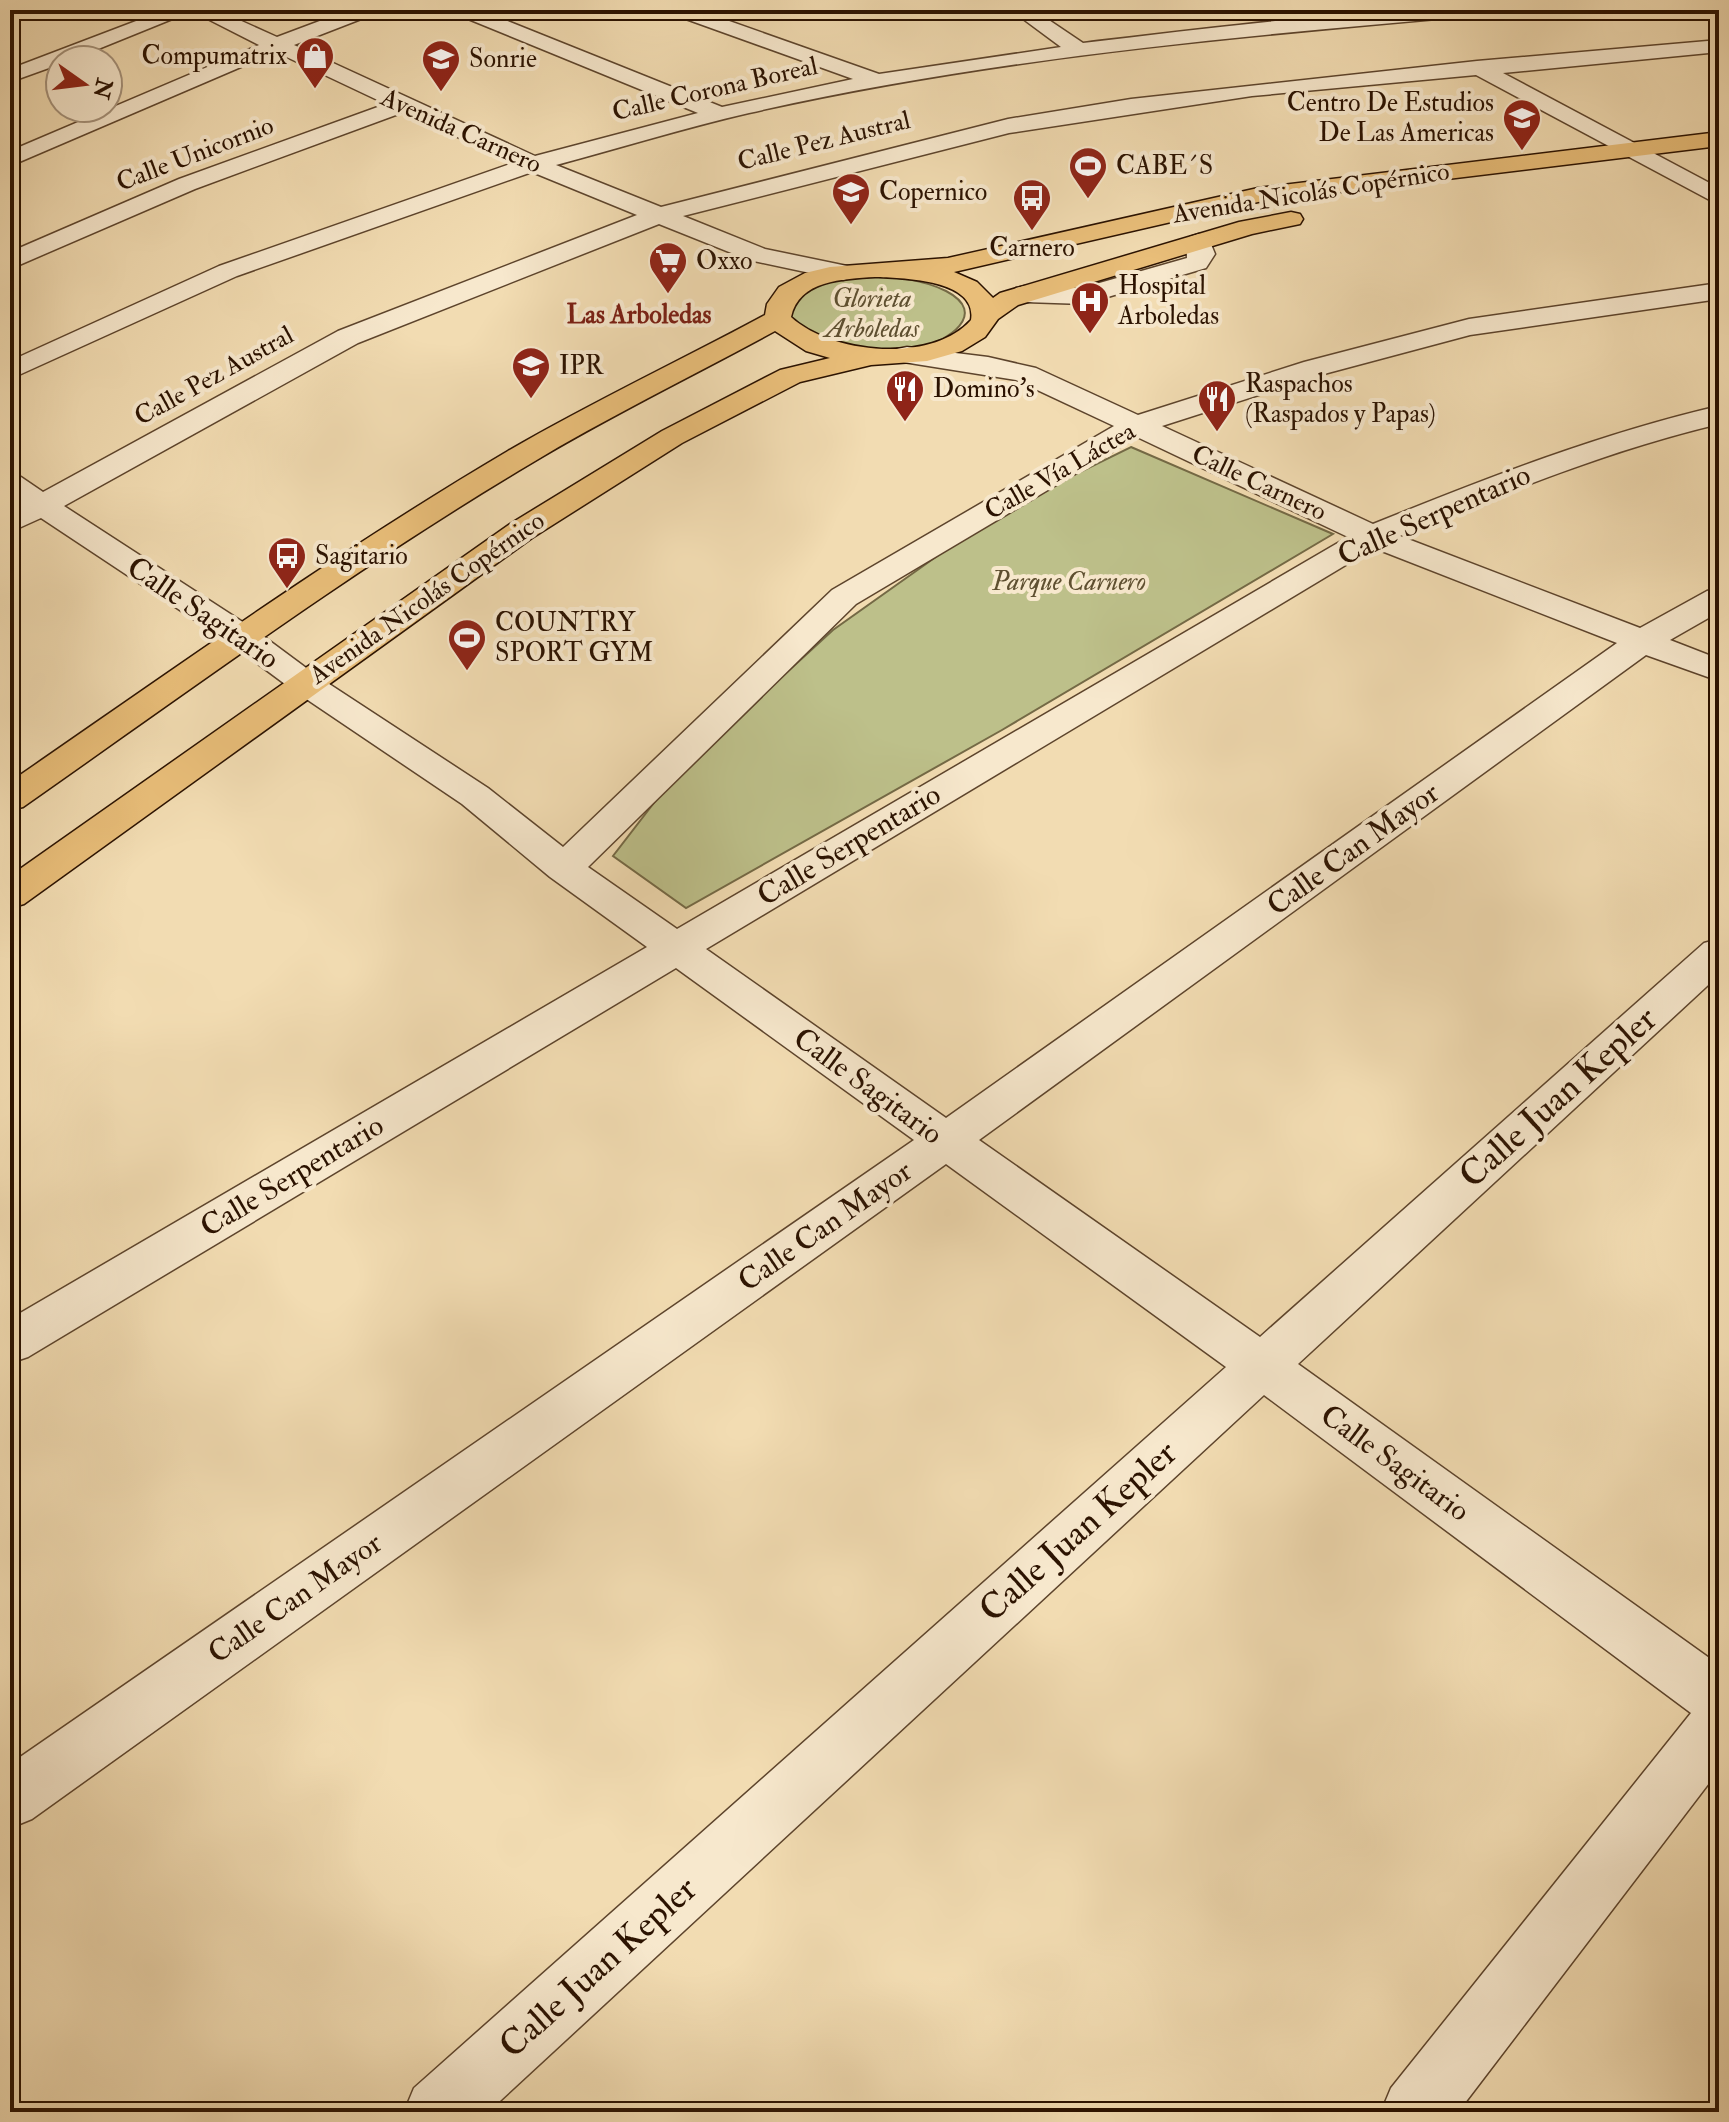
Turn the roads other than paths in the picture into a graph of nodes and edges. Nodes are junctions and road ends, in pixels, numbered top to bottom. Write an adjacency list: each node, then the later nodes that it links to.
1 (183, 10): 15 (street)
2 (201, 10): 11 (street, Avenida Carnero)
3 (367, 10): 11 (street)
4 (463, 10): 18 (street)
5 (679, 10): 16 (street)
6 (1021, 10): 13 (street)
7 (1471, 10): 8 (street, Calle Corona Boreal)
8 (1380, 14): 10 (street, Calle Corona Boreal); 14 (street)
9 (1207, 17): 10 (street)
10 (1231, 31): 13 (street, Calle Corona Boreal)
11 (273, 46): 17 (street, Avenida Carnero); 21 (street)
12 (1719, 46): 14 (street, Calle Pez Austral)
13 (1079, 50): 16 (street, Calle Corona Boreal)
14 (1481, 69): 20 (street); 27 (street, Calle Pez Austral)
15 (10, 76)
16 (877, 81): 18 (street, Calle Corona Boreal)
17 (403, 105): 22 (street, Avenida Carnero); 31 (street, Calle Unicornio)
18 (720, 114): 22 (street, Calle Corona Boreal)
19 (1719, 139): 20 (main road, Avenida Nicolás Copérnico)
20 (1626, 148): 24 (street); 32 (main road, Avenida Nicolás Copérnico)
21 (10, 159)
22 (533, 164): 27 (street, Avenida Carnero); 40 (street, Calle Corona Boreal)
23 (1707, 167): 24 (main road)
24 (1670, 171): 25 (main road); 26 (street)
25 (1623, 177)
26 (1719, 198)
27 (659, 215): 29 (street, Avenida Carnero); 44 (street, Calle Pez Austral)
28 (1308, 216): 30 (main road, Avenida Nicolás Copérnico)
29 (726, 242): 33 (street, Avenida Carnero); 36 (street, Avenida Carnero)
30 (1199, 242): 35 (street)
31 (10, 261)
32 (908, 270): 33 (main road); 37 (main road)
33 (843, 272): 36 (main road)
34 (1719, 291): 43 (street, Calle Vía Láctea)
35 (1025, 294): 37 (main road)
36 (777, 311): 39 (main road); 47 (main road)
37 (984, 320): 38 (main road); 41 (street, Calle Carnero)
38 (907, 355): 39 (main road); 41 (street, Calle Carnero)
39 (873, 356): 50 (main road, Avenida Nicolás Copérnico)
40 (10, 371)
41 (1026, 374): 43 (street, Calle Carnero)
42 (1719, 415): 45 (street, Calle Serpentario)
43 (1137, 425): 45 (street, Calle Carnero); 52 (street, Calle Vía Láctea)
44 (20, 504): 47 (street, Calle Sagitario)
45 (1372, 536): 48 (street, Calle Carnero); 54 (street, Calle Serpentario)
46 (1719, 598): 48 (street, Calle Can Mayor)
47 (243, 637): 50 (street, Calle Sagitario); 51 (main road)
48 (1643, 641): 49 (street, Calle Carnero); 56 (street, Calle Can Mayor)
49 (1719, 671)
50 (305, 683): 52 (street, Calle Sagitario); 53 (main road, Avenida Nicolás Copérnico)
51 (10, 799)
52 (564, 868): 54 (street, Calle Sagitario)
53 (10, 895)
54 (676, 948): 56 (street, Calle Sagitario); 57 (street, Calle Serpentario)
55 (1719, 952): 58 (street, Calle Juan Kepler)
56 (946, 1141): 58 (street, Calle Sagitario); 61 (street, Calle Can Mayor)
57 (10, 1343)
58 (1261, 1365): 59 (street, Calle Sagitario); 62 (street, Calle Juan Kepler)
59 (1719, 1699)
60 (1719, 1723): 63 (street)
61 (10, 1799)
62 (438, 2112)
63 (1415, 2112)

